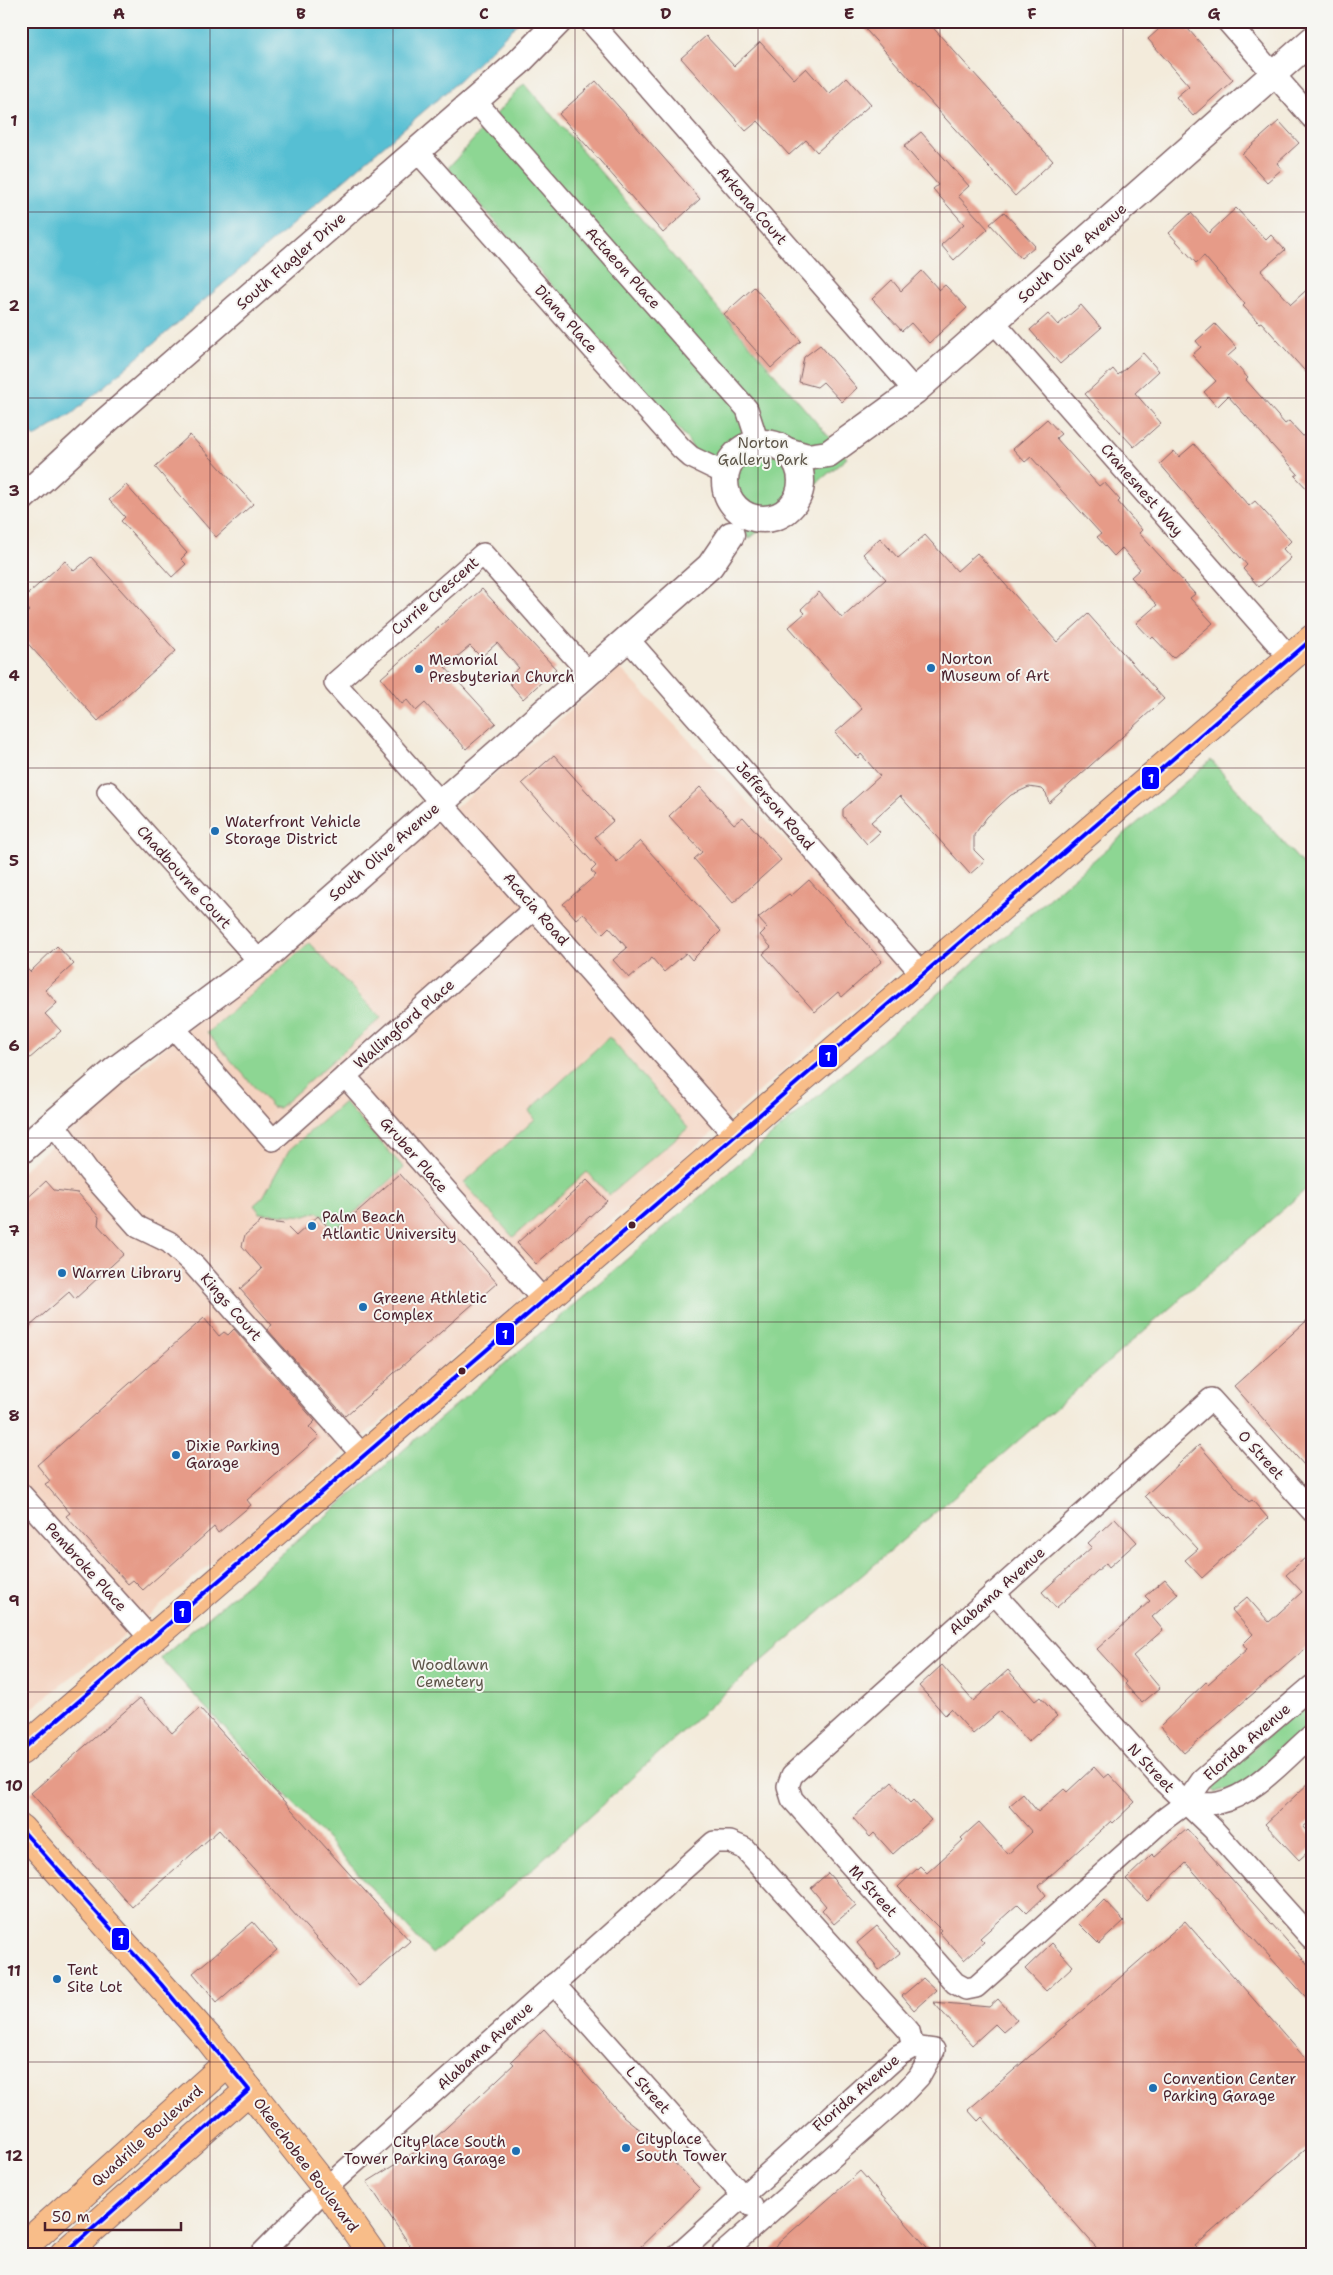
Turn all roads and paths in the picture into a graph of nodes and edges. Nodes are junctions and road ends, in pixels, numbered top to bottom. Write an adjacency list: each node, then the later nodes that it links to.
1 (559, 21): 6 (street, South Flagler Drive)
2 (590, 21): 10 (street, Arkona Court)
3 (1227, 21): 5 (street)
4 (1312, 40): 5 (street, South Olive Avenue)
5 (1273, 73): 7 (street); 9 (street, South Olive Avenue)
6 (475, 102): 8 (street, South Flagler Drive); 11 (street, Actaeon Place)
7 (1312, 118)
8 (417, 151): 15 (street, Diana Place); 16 (street, South Flagler Drive)
9 (994, 322): 10 (street, South Olive Avenue); 21 (street, Cranesnest Way)
10 (915, 391): 13 (street, South Olive Avenue)
11 (758, 443): 12 (street); 15 (street)
12 (787, 451): 13 (street); 14 (street)
13 (823, 456): 14 (street, South Olive Avenue)
14 (801, 484): 17 (street)
15 (727, 485): 17 (street); 18 (street)
16 (21, 499)
17 (767, 518): 18 (street)
18 (731, 535): 19 (street, South Olive Avenue)
19 (626, 638): 22 (street, South Olive Avenue); 28 (street, Jefferson Road)
20 (1312, 639): 21 (main road)
21 (1290, 658): 28 (main road)
22 (588, 672): 23 (street, Currie Crescent); 25 (street, South Olive Avenue)
23 (336, 684): 25 (street, Acacia Road)
24 (108, 792): 27 (street, Chadbourne Court)
25 (441, 802): 26 (street, Acacia Road); 27 (street, South Olive Avenue)
26 (536, 908): 30 (street, Wallingford Place); 32 (street, Acacia Road)
27 (260, 962): 29 (street, South Olive Avenue)
28 (922, 974): 32 (main road)
29 (173, 1027): 30 (street, Wallingford Place); 31 (street, South Olive Avenue)
30 (345, 1076): 34 (street, Gruber Place)
31 (53, 1123): 33 (street, South Olive Avenue); 36 (street, Kings Court)
32 (735, 1136): 34 (main road)
33 (21, 1151)
34 (544, 1301): 36 (main road)
35 (1211, 1399): 38 (street, O Street); 39 (street, Alabama Avenue)
36 (364, 1457): 40 (main road)
37 (21, 1494): 40 (street, Pembroke Place)
38 (1309, 1502)
39 (994, 1593): 44 (street, Alabama Avenue); 45 (street, N Street)
40 (151, 1639): 43 (main road)
41 (1312, 1686): 45 (street, Florida Avenue)
42 (1312, 1735): 45 (street, Florida Avenue)
43 (21, 1751)
44 (788, 1786): 49 (street, M Street)
45 (1186, 1803): 47 (street, N Street); 49 (street, Florida Avenue)
46 (21, 1829): 51 (main road, Okeechobee Boulevard)
47 (1312, 1939)
48 (554, 1984): 50 (street, Alabama Avenue); 53 (street, Alabama Avenue); 54 (street, L Street)
49 (966, 1989)
50 (914, 2047): 54 (street, Florida Avenue); 55 (street, Florida Avenue)
51 (228, 2064): 52 (main road, Okeechobee Boulevard); 56 (main road, Quadrille Boulevard)
52 (249, 2090): 53 (main road, Okeechobee Boulevard); 57 (main road)
53 (326, 2188): 58 (street, Alabama Avenue); 59 (main road, Okeechobee Boulevard)
54 (743, 2196): 55 (street, L Street); 60 (street, Florida Avenue)
55 (763, 2219): 61 (street, Florida Avenue)
56 (26, 2247)
57 (64, 2254)
58 (260, 2254)
59 (372, 2254)
60 (679, 2254)
61 (722, 2254)

